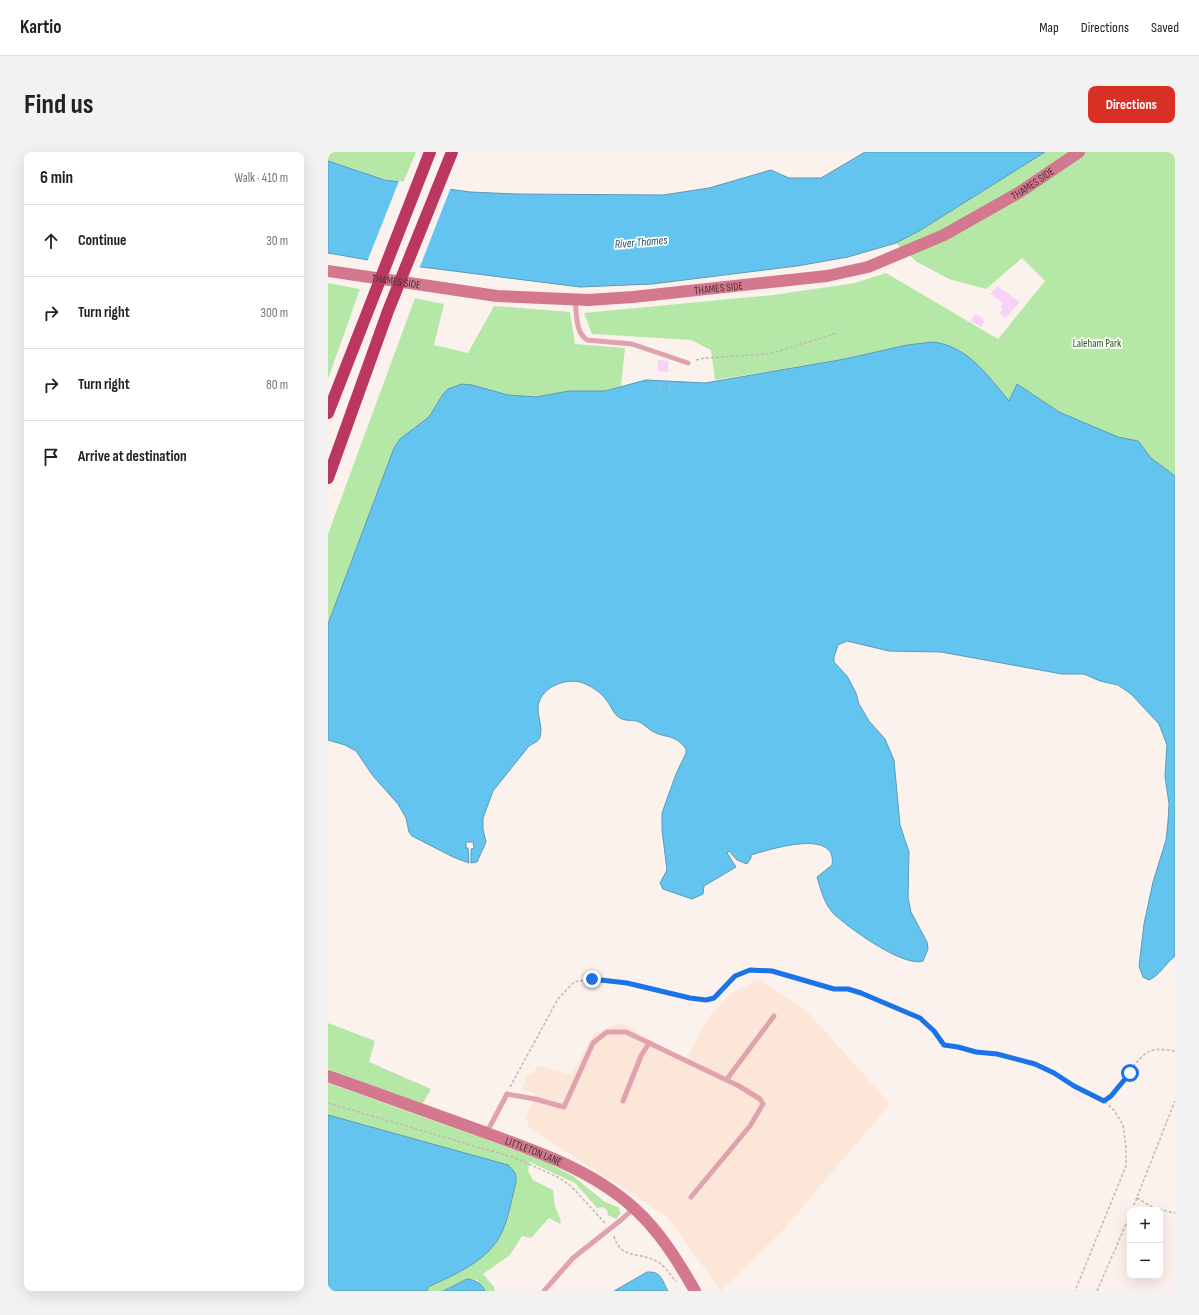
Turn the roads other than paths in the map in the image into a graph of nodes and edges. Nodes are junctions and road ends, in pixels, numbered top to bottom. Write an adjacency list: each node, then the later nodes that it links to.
1 (430, 152): 7 (highway)
2 (452, 152): 8 (highway)
3 (1079, 152): 5 (street, THAMES SIDE)
4 (328, 270): 5 (street, THAMES SIDE)
5 (575, 299): 6 (lane)
6 (688, 362)
7 (328, 413)
8 (328, 478)
9 (774, 1016): 12 (lane)
10 (648, 1043): 12 (lane); 13 (lane); 14 (lane)
11 (328, 1076): 14 (street, LITTLETON LANE)
12 (727, 1079): 15 (lane)
13 (623, 1101)
14 (487, 1133): 16 (street, LITTLETON LANE)
15 (691, 1198)
16 (634, 1208): 17 (lane); 18 (street, LITTLETON LANE)
17 (544, 1291)
18 (695, 1291)

